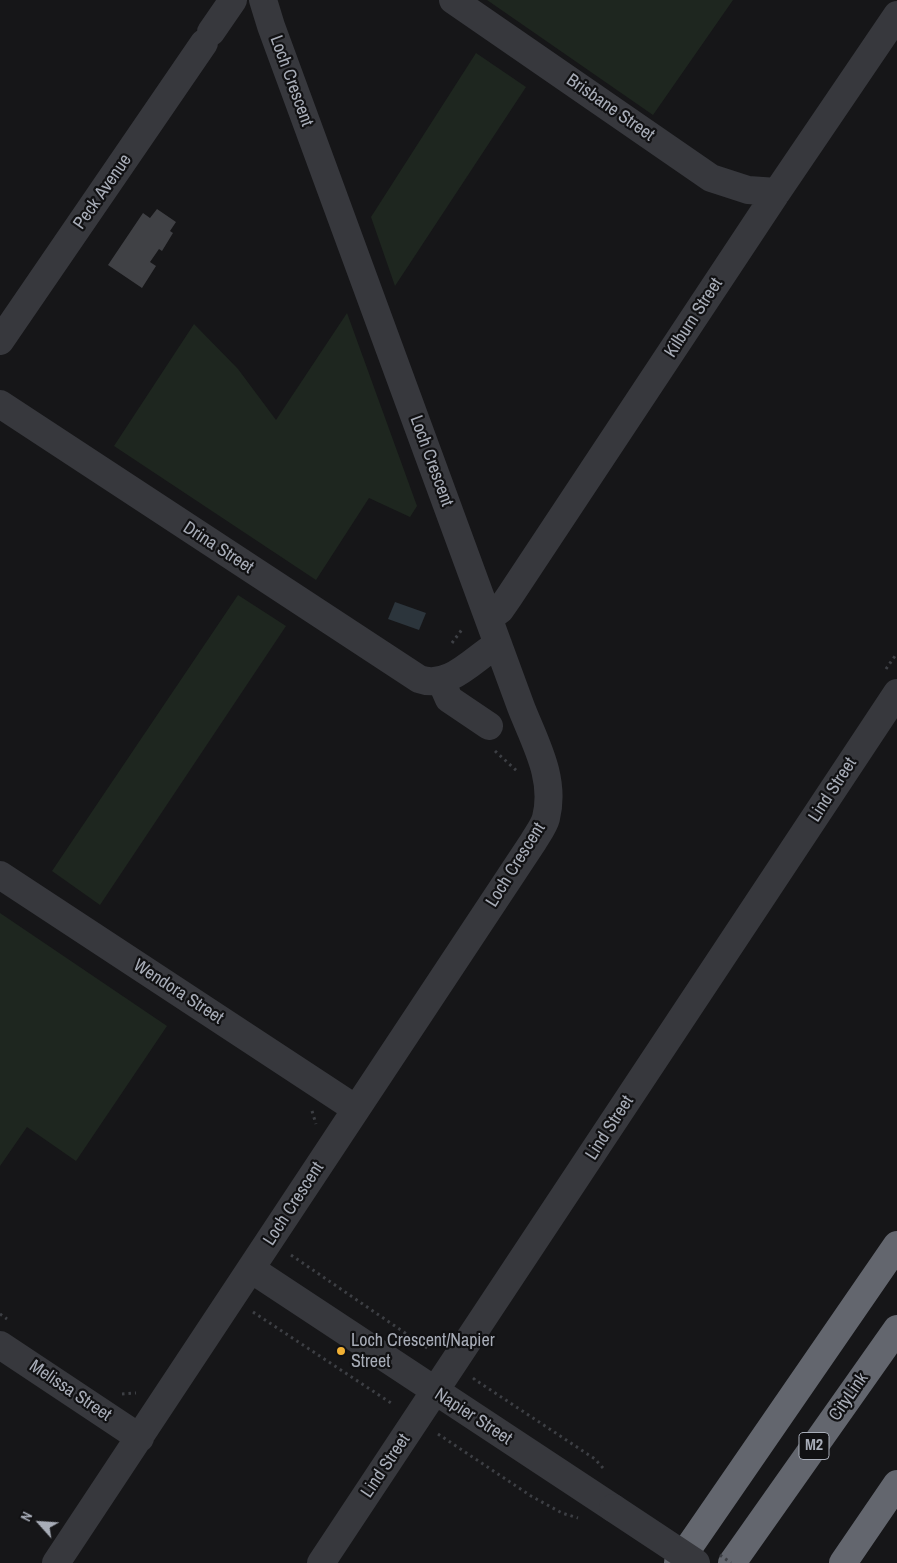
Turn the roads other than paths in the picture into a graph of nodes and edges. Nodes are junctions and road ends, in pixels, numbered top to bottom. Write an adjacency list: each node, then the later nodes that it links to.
1 (233, 0): 6 (street, Peck Avenue)
2 (263, 0): 8 (street, Loch Crescent)
3 (453, 0): 5 (street, Brisbane Street)
4 (897, 15): 5 (street, Kilburn Street)
5 (777, 192): 8 (street, Kilburn Street)
6 (0, 341)
7 (0, 404): 10 (street, Drina Street)
8 (477, 622): 9 (street, Loch Crescent)
9 (487, 651): 10 (street); 14 (street, Loch Crescent)
10 (441, 681): 12 (street)
11 (897, 693): 19 (street, Lind Street)
12 (489, 726)
13 (0, 875): 14 (street, Wendora Street)
14 (347, 1103): 16 (street, Loch Crescent)
15 (897, 1245): 24 (highway)
16 (251, 1270): 19 (street, Napier Street); 20 (street, Loch Crescent)
17 (897, 1329): 26 (highway, CityLink / M2)
18 (0, 1345): 20 (street, Melissa Street)
19 (435, 1392): 23 (street, Lind Street); 25 (street, Napier Street, bridge)
20 (140, 1438): 22 (street, Loch Crescent)
21 (897, 1484): 27 (highway)
22 (56, 1563)
23 (321, 1563)
24 (678, 1563)
25 (696, 1563)
26 (732, 1563)
27 (842, 1563)

